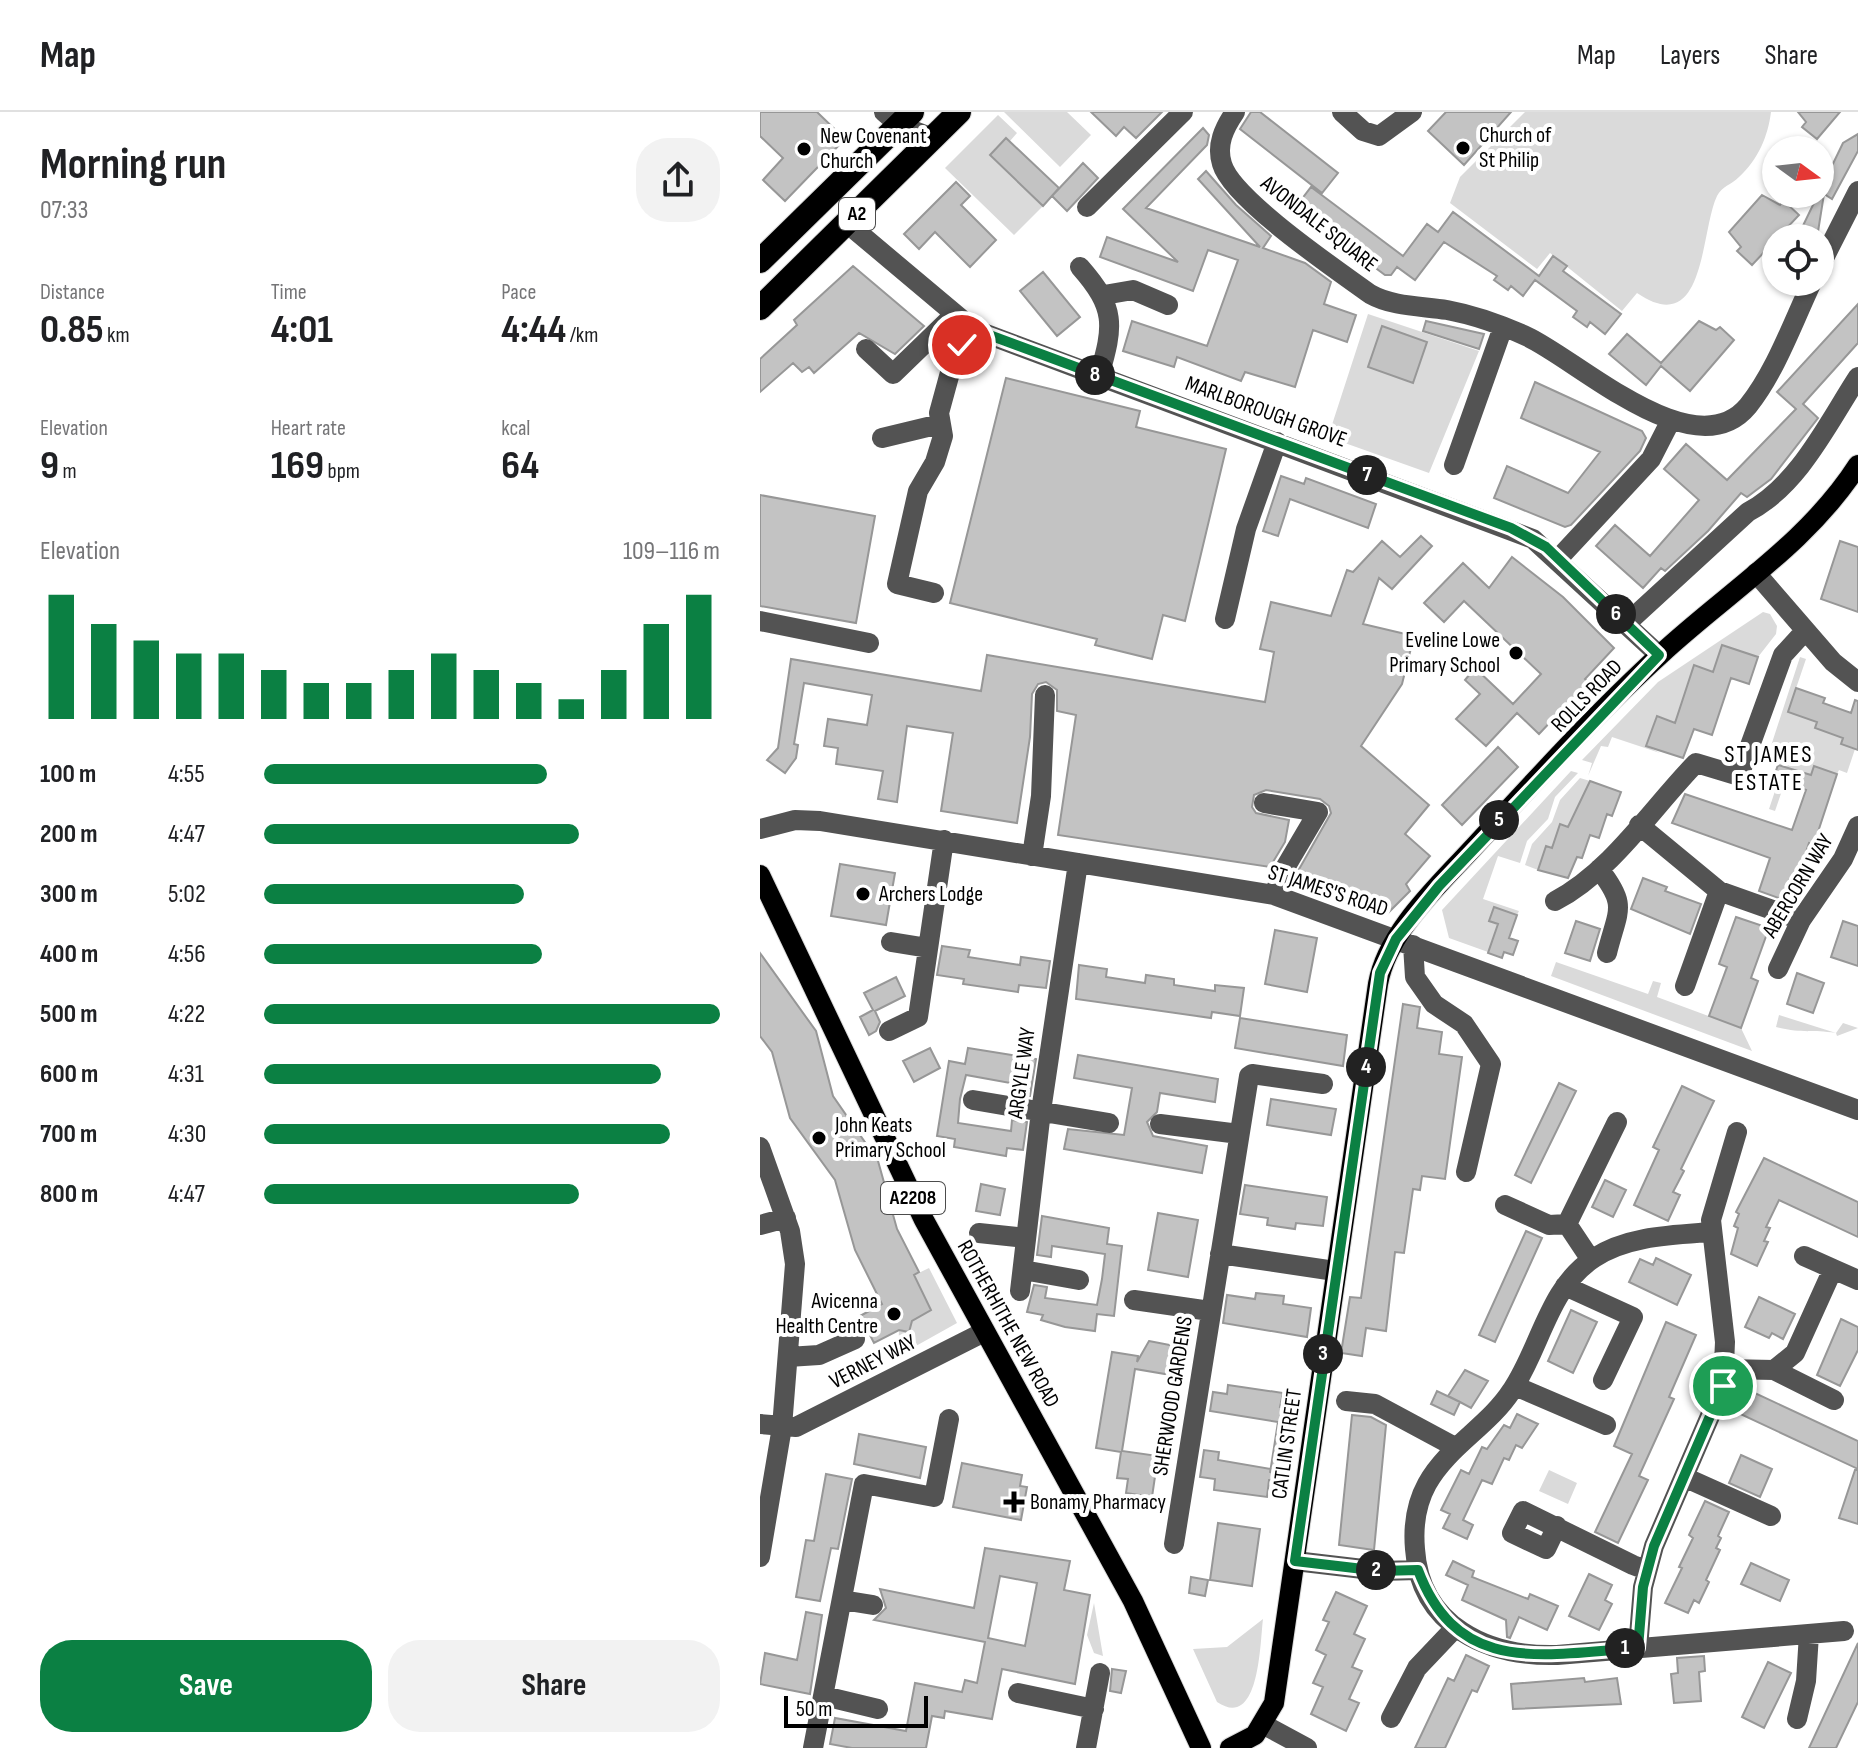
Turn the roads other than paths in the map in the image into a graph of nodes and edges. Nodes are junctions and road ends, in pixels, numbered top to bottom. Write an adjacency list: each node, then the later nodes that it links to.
1 (923, 112): 8 (street)
2 (959, 112): 8 (highway, A2)
3 (1183, 112): 10 (street)
4 (1235, 112): 20 (street, AVONDALE SQUARE)
5 (1342, 112): 6 (street)
6 (1412, 112)
7 (898, 116): 8 (street); 13 (highway, A2)
8 (933, 138): 11 (highway, A2)
9 (1858, 191): 12 (street)
10 (1087, 207)
11 (848, 224): 18 (highway, A2); 19 (street, MARLBOROUGH GROVE)
12 (1834, 238)
13 (760, 261)
14 (1080, 267): 15 (street)
15 (1104, 295): 17 (street); 23 (street)
16 (1805, 296): 25 (street, AVONDALE SQUARE)
17 (1168, 305)
18 (760, 308)
19 (955, 314): 21 (street, MARLBOROUGH GROVE); 22 (street)
20 (1503, 327): 25 (street, AVONDALE SQUARE); 29 (street)
21 (973, 329): 23 (street, MARLBOROUGH GROVE); 26 (street)
22 (866, 349)
23 (1099, 376): 28 (street, MARLBOROUGH GROVE)
24 (1858, 377): 36 (street)
25 (1671, 420): 31 (street)
26 (940, 424): 27 (street); 33 (street)
27 (882, 438)
28 (1277, 442): 31 (street, MARLBOROUGH GROVE); 34 (street)
29 (1454, 465)
30 (1858, 465): 32 (main road, ROLLS ROAD)
31 (1558, 559): 36 (street, MARLBOROUGH GROVE)
32 (1756, 573): 37 (street); 39 (main road, ROLLS ROAD)
33 (934, 593)
34 (1225, 619)
35 (760, 621): 38 (street)
36 (1626, 624): 39 (street, MARLBOROUGH GROVE)
37 (1805, 631): 40 (street); 43 (street)
38 (869, 643)
39 (1659, 655): 56 (main road, ROLLS ROAD)
40 (1858, 682)
41 (1045, 695): 47 (street)
42 (1264, 803): 52 (street)
43 (1639, 825): 49 (street); 51 (street)
44 (1858, 826): 54 (street, ABERCORN WAY)
45 (760, 829): 46 (street, ST JAMES'S ROAD)
46 (944, 840): 47 (street, ST JAMES'S ROAD); 57 (street)
47 (1032, 856): 48 (street, ST JAMES'S ROAD)
48 (1078, 863): 52 (street, ST JAMES'S ROAD); 65 (street, ARGYLE WAY)
49 (1599, 869): 53 (street); 58 (street)
50 (760, 875): 91 (main road, ROTHERHITHE NEW ROAD / A2208)
51 (1719, 891): 54 (street); 60 (street)
52 (1274, 895): 56 (street, ST JAMES'S ROAD)
53 (1555, 901)
54 (1801, 920): 59 (street, ABERCORN WAY)
55 (891, 942): 57 (street)
56 (1404, 942): 64 (street, ST JAMES'S ROAD); 72 (street); 85 (main road, CATLIN STREET)
57 (928, 948): 61 (street)
58 (1607, 953)
59 (1778, 969)
60 (1685, 986)
61 (889, 1031)
62 (1323, 1084): 70 (street, SHERWOOD GARDENS)
63 (973, 1100): 65 (street)
64 (1858, 1110)
65 (1041, 1111): 67 (street); 80 (street, ARGYLE WAY)
66 (1617, 1122): 76 (street)
67 (1109, 1123)
68 (1160, 1124): 70 (street)
69 (1737, 1132): 78 (street)
70 (1239, 1134): 81 (street, SHERWOOD GARDENS)
71 (760, 1147): 73 (street)
72 (1466, 1172)
73 (769, 1198): 75 (street)
74 (1505, 1205): 76 (street)
75 (786, 1218): 77 (street); 93 (street)
76 (1567, 1224): 83 (street)
77 (760, 1225)
78 (1711, 1232): 83 (street); 94 (street)
79 (979, 1233): 80 (street)
80 (1026, 1238): 86 (street, ARGYLE WAY)
81 (1220, 1254): 85 (street); 90 (street, SHERWOOD GARDENS)
82 (1804, 1256): 84 (street)
83 (1591, 1260): 88 (street)
84 (1833, 1269): 87 (street); 95 (street)
85 (1335, 1271): 110 (main road, CATLIN STREET)
86 (1079, 1280)
87 (1858, 1280)
88 (1565, 1286): 96 (street); 97 (street)
89 (1134, 1300): 90 (street)
90 (1210, 1311): 108 (street, SHERWOOD GARDENS)
91 (984, 1332): 103 (street, VERNEY WAY); 129 (main road, ROTHERHITHE NEW ROAD / A2208)
92 (855, 1339): 93 (street)
93 (788, 1357): 103 (street)
94 (1725, 1369): 95 (street); 105 (street)
95 (1774, 1370): 98 (street)
96 (1603, 1380)
97 (1515, 1386): 102 (street); 104 (street)
98 (1834, 1400)
99 (1346, 1401): 104 (street)
100 (949, 1419): 113 (street)
101 (760, 1424): 103 (street)
102 (1606, 1425)
103 (782, 1427): 109 (street)
104 (1455, 1447): 111 (street)
105 (1684, 1477): 106 (street); 112 (street)
106 (1771, 1516)
107 (1557, 1526): 112 (street)
108 (1174, 1544)
109 (760, 1557)
110 (1295, 1561): 111 (street); 126 (main road, CATLIN STREET)
111 (1418, 1570): 115 (street)
112 (1646, 1570): 118 (street)
113 (842, 1600): 114 (street); 121 (street)
114 (873, 1605)
115 (1454, 1629): 118 (street); 124 (street)
116 (1844, 1631): 117 (street)
117 (1809, 1634): 118 (street); 125 (street)
118 (1638, 1648)
119 (1100, 1673): 123 (street)
120 (1018, 1693): 123 (street)
121 (824, 1696): 122 (street); 127 (street)
122 (878, 1709)
123 (1094, 1709): 128 (street)
124 (1391, 1718)
125 (1797, 1719)
126 (1264, 1725): 130 (main road); 131 (street)
127 (813, 1748)
128 (1086, 1748)
129 (1201, 1748)
130 (1230, 1748)
131 (1307, 1748)

